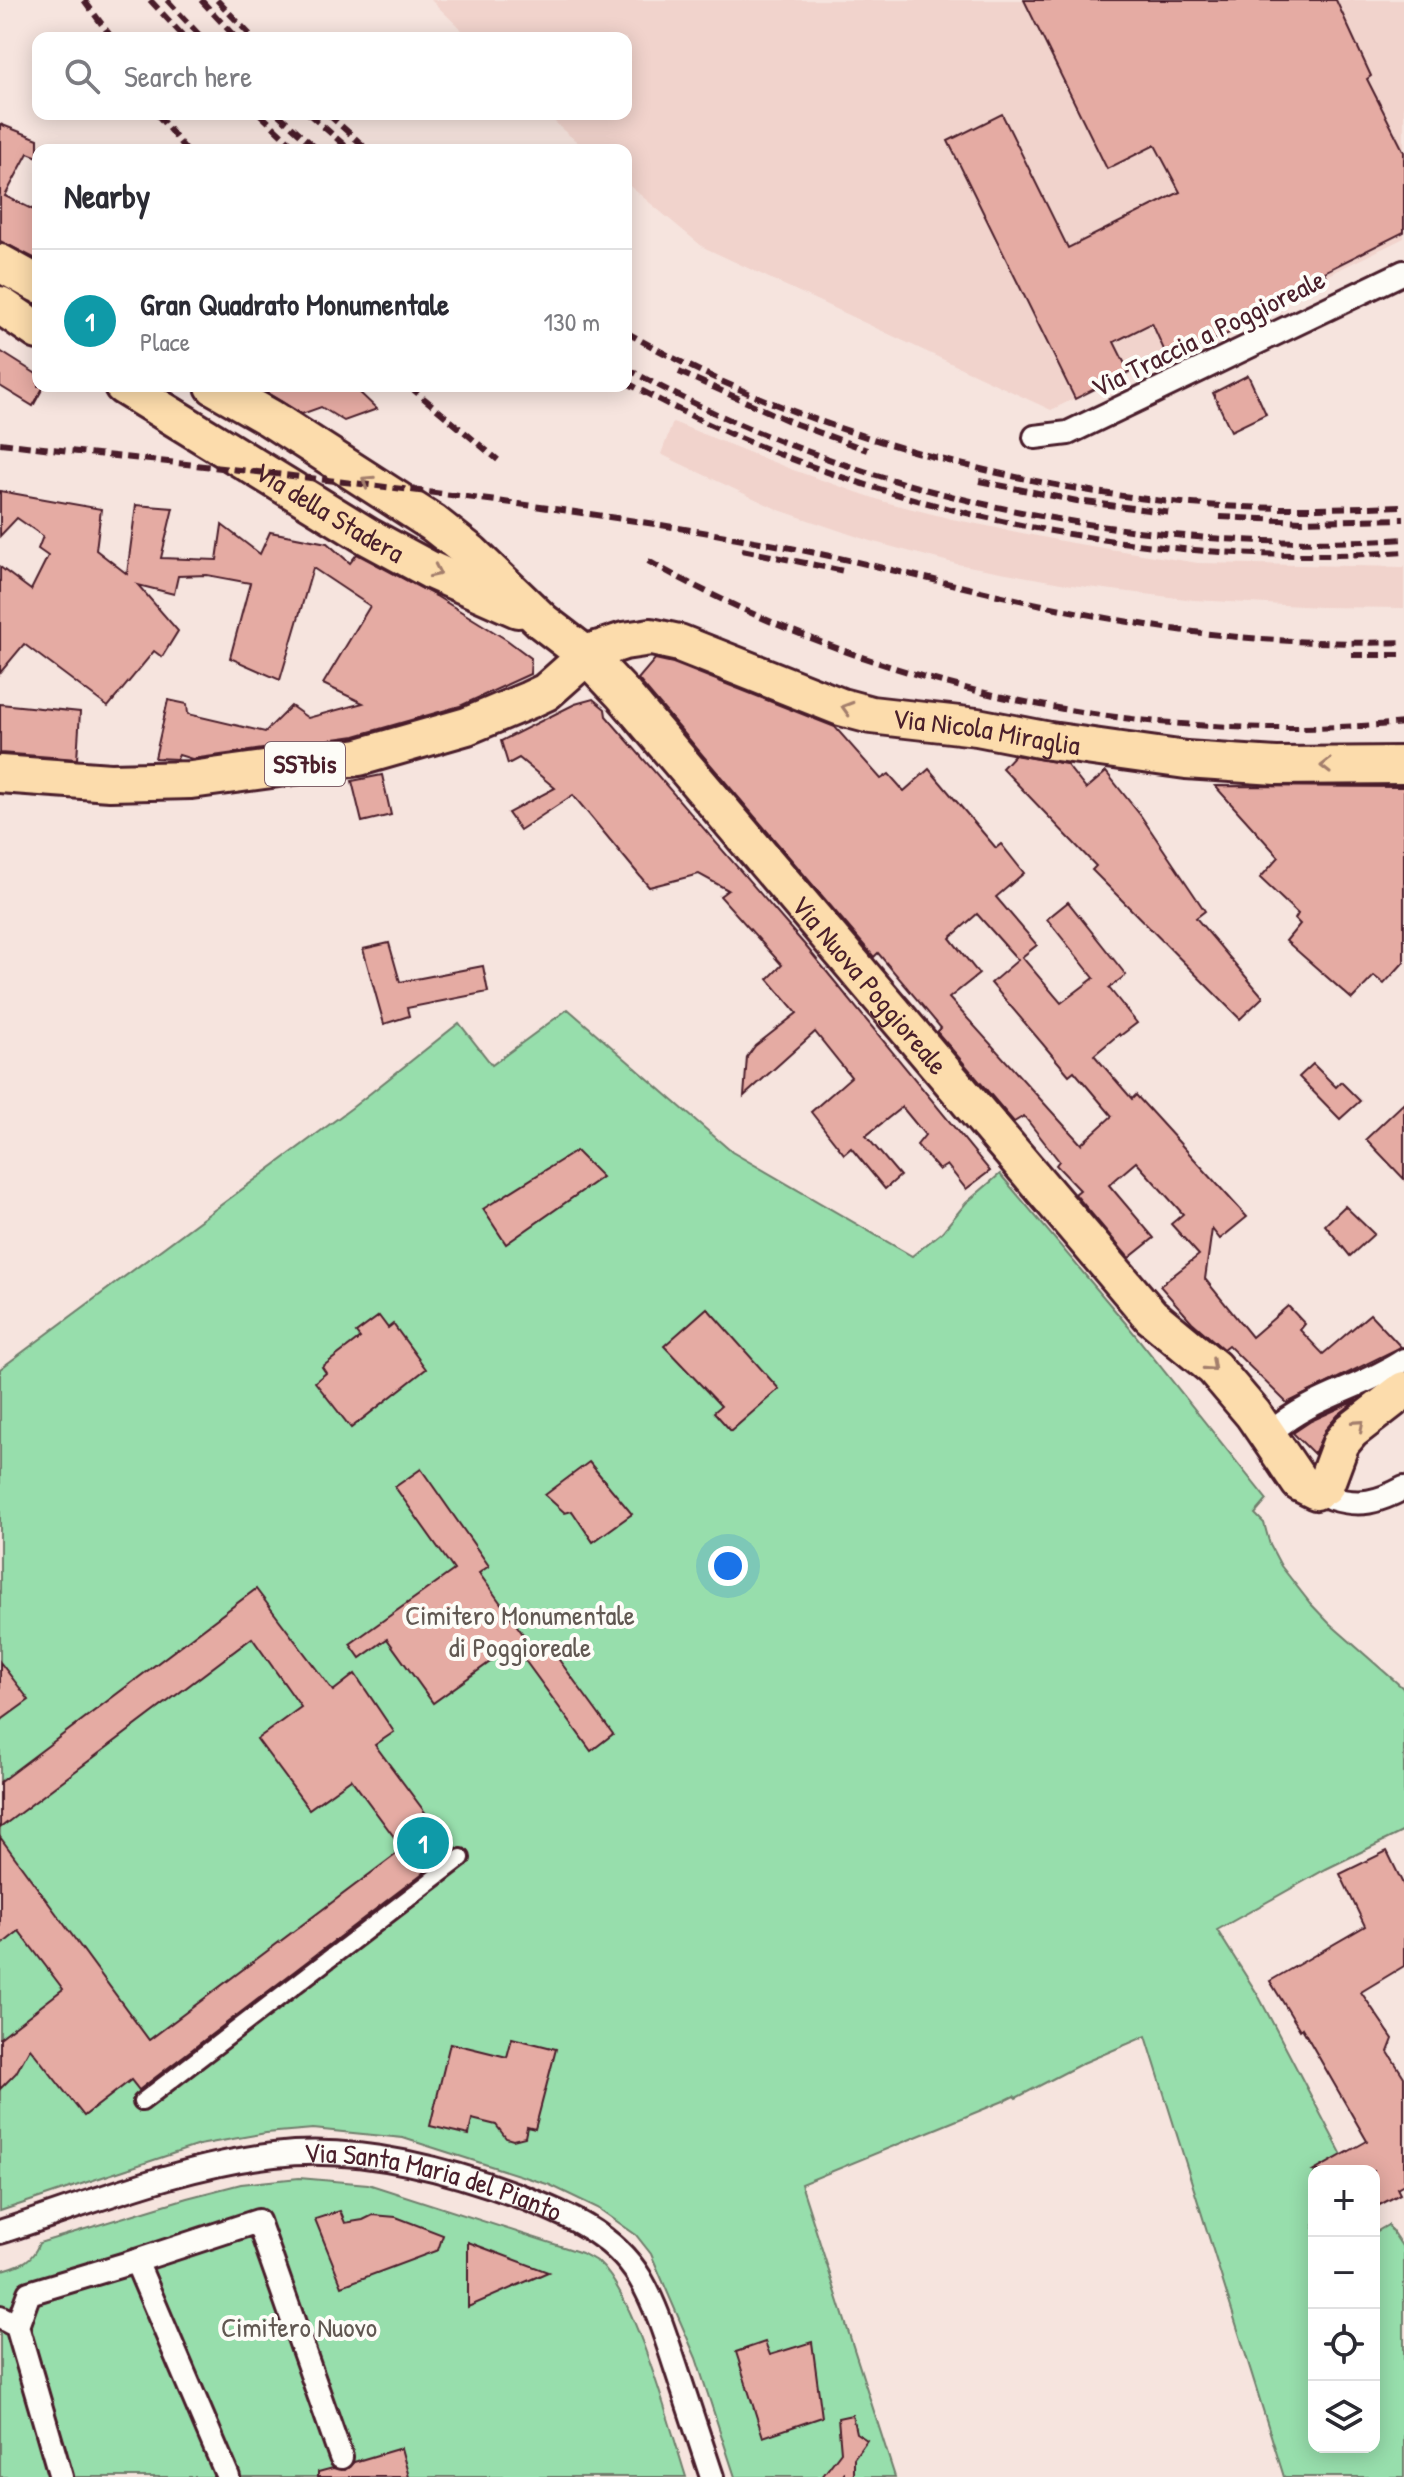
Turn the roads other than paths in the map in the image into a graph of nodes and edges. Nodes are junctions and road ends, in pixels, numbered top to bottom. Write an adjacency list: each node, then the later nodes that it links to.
1 (0, 263): 3 (main road)
2 (1404, 272): 8 (street, Via Traccia a Poggioreale)
3 (32, 281)
4 (0, 305): 5 (main road)
5 (32, 327)
6 (133, 392): 9 (main road, Via della Stadera, one-way to 9)
7 (224, 392): 9 (main road, Via della Stadera, one-way to 7)
8 (1035, 437)
9 (543, 622): 10 (main road, Via della Stadera)
10 (586, 655): 11 (main road, Via Nicola Miraglia, one-way to 10); 12 (main road, SS7bis); 16 (main road, Via Nuova Poggioreale, one-way to 16)
11 (1404, 765)
12 (0, 774)
13 (1404, 1360): 15 (street)
14 (1404, 1390): 16 (main road, one-way to 14)
15 (1274, 1430)
16 (1330, 1485): 17 (street)
17 (1404, 1488)
18 (461, 1858): 19 (street)
19 (142, 2102)
20 (0, 2232): 26 (street, Via Santa Maria del Pianto)
21 (136, 2261): 22 (street); 23 (street); 25 (street)
22 (8, 2322): 24 (street)
23 (341, 2457)
24 (61, 2477)
25 (228, 2477)
26 (712, 2477)

